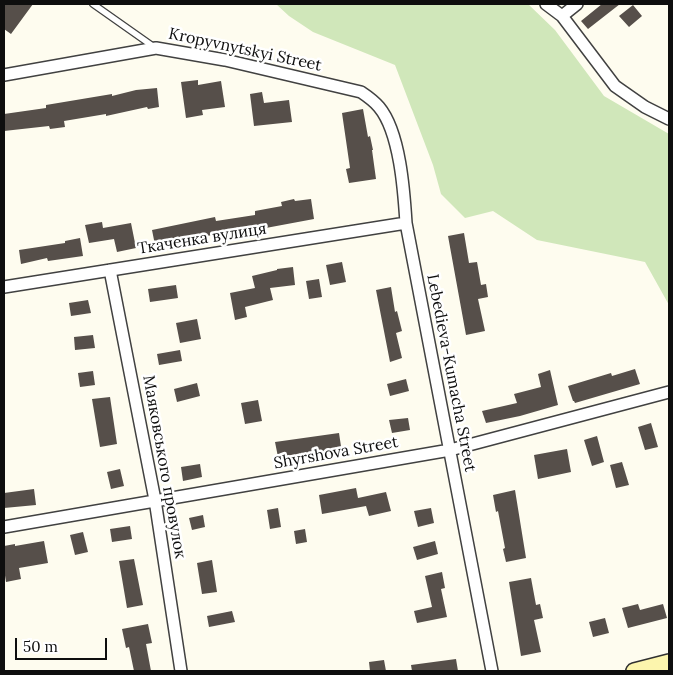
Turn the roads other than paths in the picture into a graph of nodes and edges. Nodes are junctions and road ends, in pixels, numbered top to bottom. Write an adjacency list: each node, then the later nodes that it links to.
1 (94, 4): 5 (lane)
2 (546, 4): 4 (street)
3 (577, 4): 4 (street)
4 (562, 16): 8 (street)
5 (156, 48): 6 (street, Kropyvnytskyi Street); 7 (street, Kropyvnytskyi Street)
6 (4, 76)
7 (361, 92): 9 (street, Lebedieva-Kumacha Street)
8 (669, 119)
9 (406, 223): 10 (street, Ткаченка вулиця); 13 (street, Lebedieva-Kumacha Street)
10 (110, 270): 11 (street, Ткаченка вулиця); 14 (street, Маяковського провулок)
11 (4, 287)
12 (669, 392): 13 (street, Shyrshova Street)
13 (450, 450): 14 (street, Shyrshova Street); 18 (street, Lebedieva-Kumacha Street)
14 (155, 500): 15 (street, Shyrshova Street); 17 (street, Маяковського провулок)
15 (4, 527)
16 (669, 662): 19 (street)
17 (181, 671)
18 (492, 671)
19 (634, 671)

